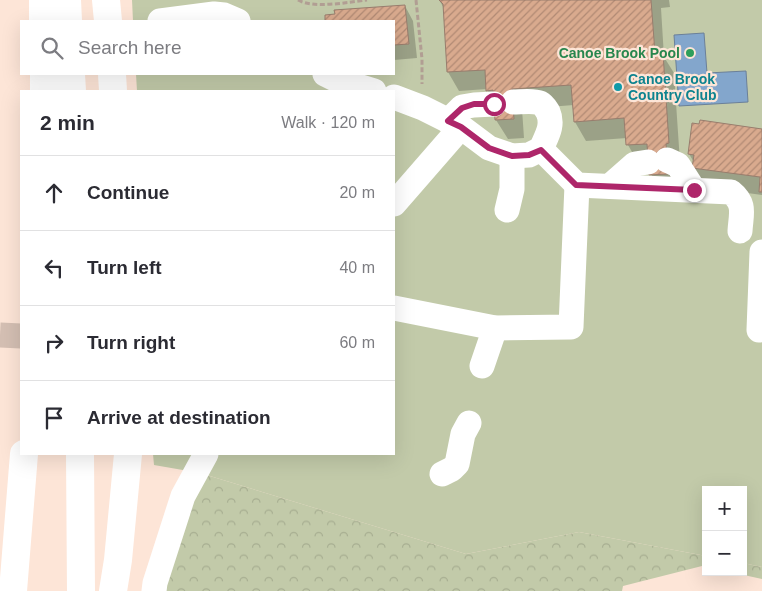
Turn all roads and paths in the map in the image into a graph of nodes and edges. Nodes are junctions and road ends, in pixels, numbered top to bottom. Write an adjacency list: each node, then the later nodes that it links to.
1 (43, 0): 7 (main road)
2 (67, 0): 8 (main road)
3 (106, 0): 9 (main road)
4 (298, 0): 5 (path)
5 (367, 0)
6 (416, 0): 21 (path)
7 (43, 20)
8 (68, 20)
9 (108, 20)
10 (168, 20): 11 (lane)
11 (236, 20)
12 (44, 75): 16 (main road)
13 (71, 75): 17 (main road)
14 (112, 75): 18 (main road)
15 (327, 75): 19 (lane)
16 (44, 90)
17 (72, 90)
18 (113, 90)
19 (371, 90)
20 (395, 97): 21 (lane)
21 (423, 108): 22 (lane)
22 (455, 124): 23 (lane); 24 (lane); 28 (lane)
23 (541, 150): 24 (lane); 25 (lane)
24 (512, 156): 29 (lane)
25 (576, 185): 26 (lane); 33 (lane)
26 (610, 186): 27 (lane); 27 (lane)
27 (694, 190): 30 (lane)
28 (395, 203)
29 (507, 210)
30 (740, 231)
31 (762, 252): 34 (lane)
32 (395, 308): 33 (lane)
33 (494, 328): 35 (lane)
34 (760, 330)
35 (482, 366)
36 (469, 423): 41 (lane)
37 (24, 455): 42 (main road)
38 (80, 455): 43 (main road)
39 (128, 455): 44 (main road)
40 (205, 455): 45 (lane)
41 (442, 474)
42 (13, 591)
43 (81, 591)
44 (113, 591)
45 (154, 591)

